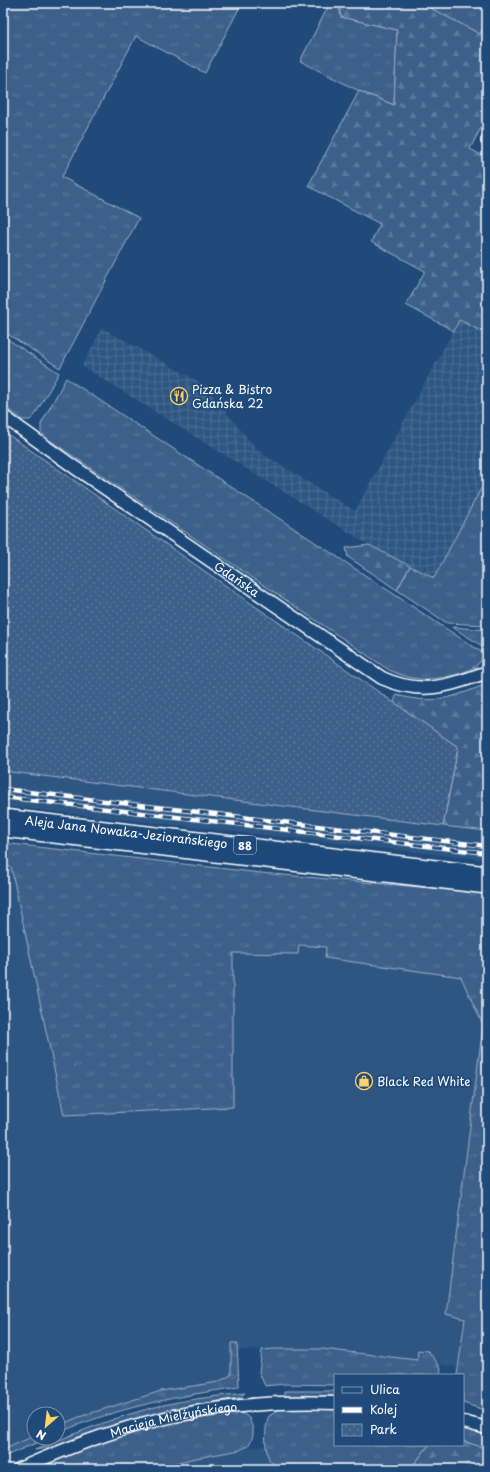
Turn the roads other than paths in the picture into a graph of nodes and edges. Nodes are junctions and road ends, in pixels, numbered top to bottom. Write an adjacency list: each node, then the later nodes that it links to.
1 (3, 416): 2 (street, Gdańska)
2 (487, 672)
3 (3, 817): 5 (main road, Aleja Jana Nowaka-Jeziorańskiego / 88)
4 (3, 829): 6 (main road, Aleja Jana Nowaka-Jeziorańskiego / 88)
5 (487, 874)
6 (487, 886)
7 (334, 1402): 10 (street, Macieja Mielżyńskiego)
8 (464, 1422): 9 (street)
9 (487, 1428)
10 (19, 1469)

